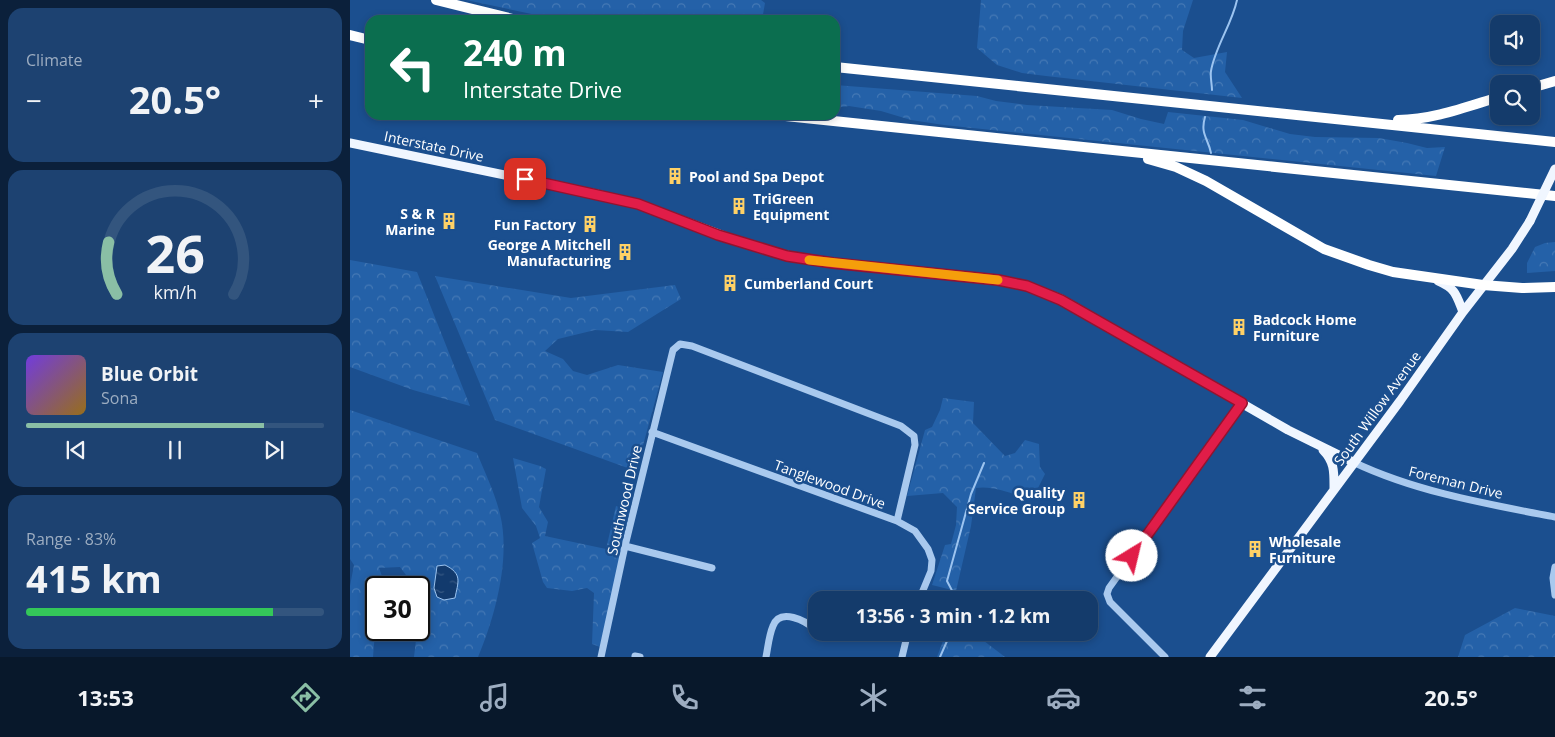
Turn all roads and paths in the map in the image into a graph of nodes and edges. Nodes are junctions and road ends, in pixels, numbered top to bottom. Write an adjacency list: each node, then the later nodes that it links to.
1 (436, 0): 2 (highway)
2 (497, 15)
3 (350, 35): 4 (highway)
4 (365, 39)
5 (840, 68): 10 (highway)
6 (1555, 81): 7 (highway)
7 (1540, 85)
8 (1490, 100): 10 (highway)
9 (824, 120): 13 (highway)
10 (1352, 121): 11 (highway)
11 (1555, 142)
12 (350, 143): 21 (main road, Interstate Drive)
13 (1118, 151): 15 (highway); 16 (highway)
14 (1555, 169): 17 (main road, South Willow Avenue, bridge)
15 (1555, 196)
16 (1426, 276): 17 (highway); 19 (main road)
17 (1483, 285): 18 (highway); 19 (main road, South Willow Avenue)
18 (1555, 287)
19 (1463, 312): 24 (main road, South Willow Avenue)
20 (673, 350): 22 (street, Southwood Drive); 27 (street, Tanglewood Drive)
21 (1242, 403): 23 (main road, Interstate Drive); 38 (street)
22 (652, 432): 27 (street, Tanglewood Drive); 28 (street, Southwood Drive)
23 (1318, 444): 24 (main road, Interstate Drive); 25 (main road)
24 (1353, 462): 25 (main road, South Willow Avenue); 26 (street, Foreman Drive)
25 (1334, 490): 39 (main road, South Willow Avenue)
26 (1555, 517)
27 (897, 521): 31 (street)
28 (625, 546): 30 (street); 35 (street, Southwood Drive)
29 (1555, 567): 32 (street)
30 (712, 568)
31 (923, 591)
32 (1555, 595)
33 (808, 625): 36 (street)
34 (906, 641): 37 (street)
35 (601, 657)
36 (766, 657)
37 (902, 657)
38 (1165, 657)
39 (1210, 657)

